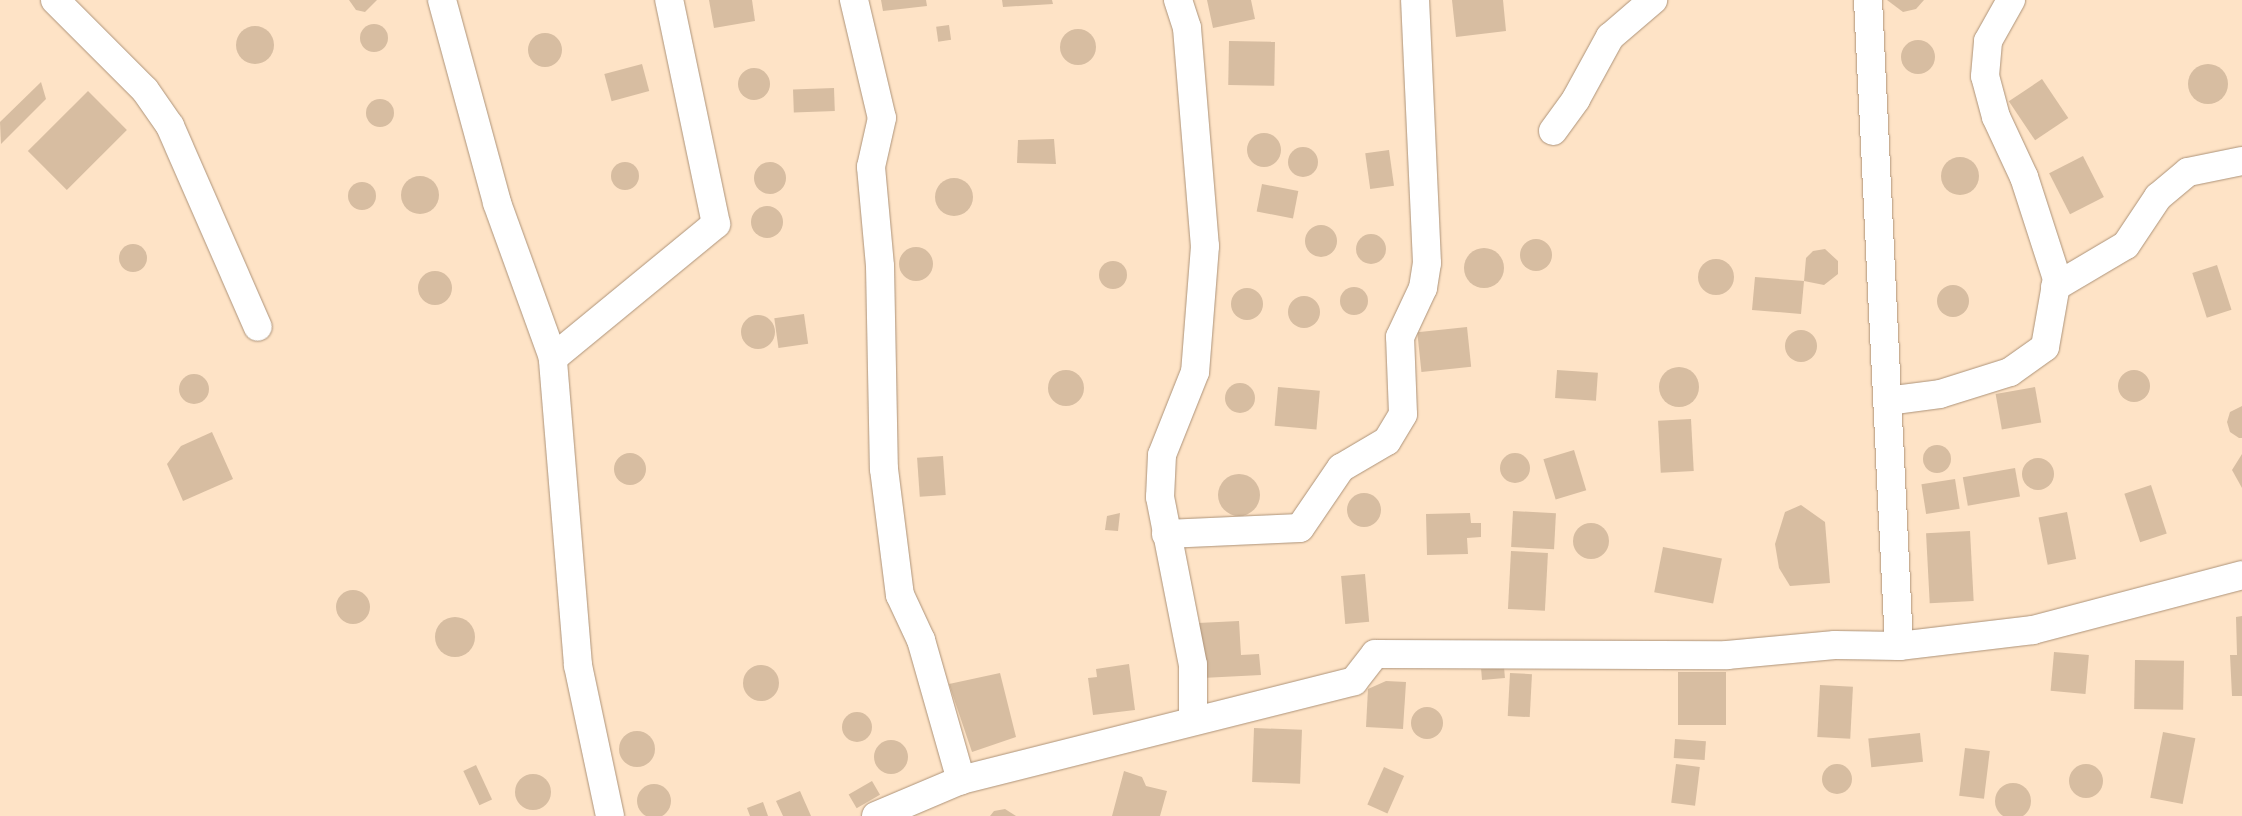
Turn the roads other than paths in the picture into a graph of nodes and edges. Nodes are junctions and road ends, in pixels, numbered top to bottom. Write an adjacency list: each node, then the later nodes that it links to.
1 (55, 0): 13 (street)
2 (442, 0): 14 (street)
3 (669, 0): 14 (street)
4 (854, 0): 20 (street)
5 (1178, 0): 16 (street)
6 (1415, 0): 16 (street)
7 (1653, 0): 10 (street)
8 (1868, 0): 15 (street)
9 (2011, 0): 12 (street)
10 (1553, 130)
11 (2242, 161): 12 (street)
12 (2055, 287): 15 (street)
13 (258, 327)
14 (553, 358): 21 (street)
15 (1888, 401): 18 (street)
16 (1166, 534): 19 (street)
17 (2242, 575): 18 (street)
18 (1899, 646): 19 (street)
19 (1193, 721): 20 (street)
20 (961, 780): 22 (street)
21 (610, 816)
22 (876, 816)

